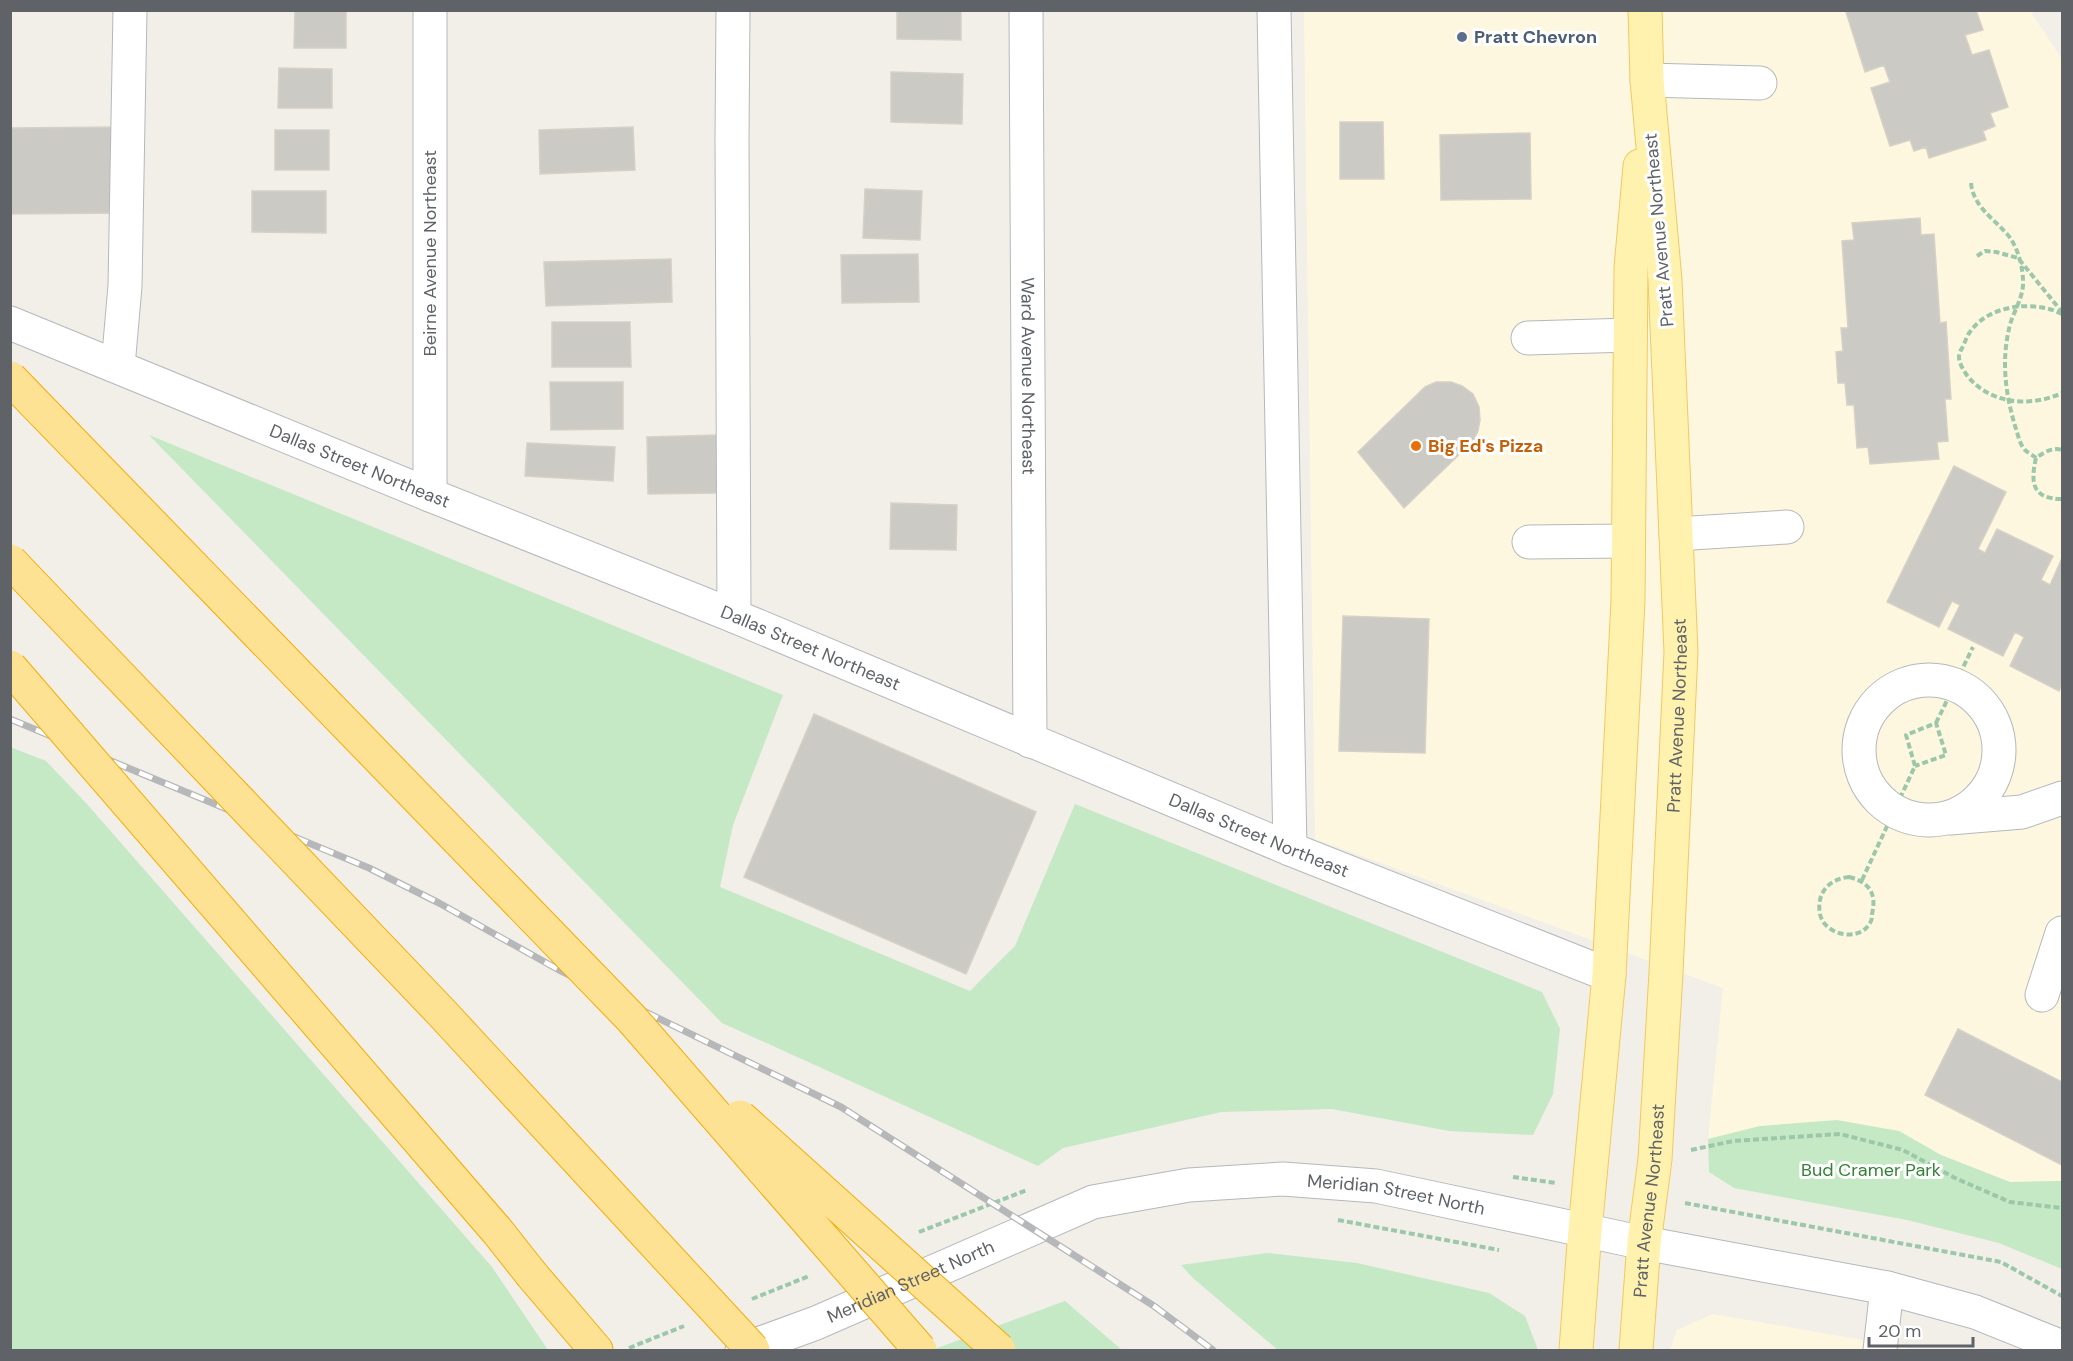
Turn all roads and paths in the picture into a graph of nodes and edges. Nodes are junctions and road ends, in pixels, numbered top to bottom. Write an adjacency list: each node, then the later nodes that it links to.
1 (130, 10): 17 (street)
2 (430, 10): 23 (street, Beirne Avenue Northeast)
3 (734, 10): 30 (street)
4 (1026, 10): 35 (street, Ward Avenue Northeast)
5 (1274, 10): 40 (street)
6 (1645, 10): 7 (main road, Pratt Avenue Northeast)
7 (1647, 80): 8 (street); 15 (main road, Pratt Avenue Northeast); 26 (main road, Pratt Avenue Northeast)
8 (1760, 82)
9 (1971, 183): 11 (path)
10 (1977, 256): 11 (path)
11 (2018, 258): 12 (path); 13 (path)
12 (2016, 307): 13 (path); 20 (path); 20 (path)
13 (2062, 314)
14 (10, 323): 17 (street, Dallas Street Northeast)
15 (1630, 335): 16 (street); 27 (main road, Pratt Avenue Northeast)
16 (1528, 338)
17 (117, 366): 23 (street, Dallas Street Northeast)
18 (10, 378): 45 (highway, bridge)
19 (2062, 393): 20 (path)
20 (2008, 399): 22 (path)
21 (2062, 450): 22 (path)
22 (2036, 458): 24 (path)
23 (430, 495): 30 (street, Dallas Street Northeast)
24 (2062, 499)
25 (1787, 527): 26 (street)
26 (1676, 534): 46 (main road, Pratt Avenue Northeast)
27 (1628, 541): 28 (street); 43 (main road, Pratt Avenue Northeast)
28 (1529, 542)
29 (10, 561): 58 (highway, bridge)
30 (734, 616): 35 (street, Dallas Street Northeast)
31 (1973, 647): 33 (path)
32 (10, 667): 52 (highway, bridge)
33 (1955, 685): 34 (path); 38 (street); 39 (street)
34 (1936, 723): 36 (path); 36 (path)
35 (1030, 741): 40 (street, Dallas Street Northeast)
36 (1915, 766): 38 (path)
37 (2062, 798): 39 (street)
38 (1893, 811): 39 (street); 41 (path)
39 (1949, 818)
40 (1290, 849): 43 (street, Dallas Street Northeast)
41 (1862, 880): 41 (path)
42 (2062, 933): 44 (street)
43 (1609, 975): 49 (main road, Pratt Avenue Northeast)
44 (2042, 995)
45 (631, 1018): 59 (highway, bridge); 60 (highway, bridge)
46 (1655, 1158): 47 (path); 50 (main road, Pratt Avenue Northeast)
47 (2062, 1209)
48 (1337, 1220): 51 (path)
49 (1585, 1230): 50 (street, Meridian Street North); 57 (street, Meridian Street North); 61 (main road, Pratt Avenue Northeast)
50 (1644, 1243): 53 (street, Meridian Street North); 62 (main road, Pratt Avenue Northeast)
51 (1507, 1252)
52 (532, 1275): 55 (highway); 56 (highway)
53 (1887, 1288): 54 (street, Meridian Street North); 63 (street)
54 (2062, 1347)
55 (585, 1350)
56 (596, 1350)
57 (742, 1350)
58 (753, 1350)
59 (920, 1350)
60 (999, 1350)
61 (1576, 1350)
62 (1636, 1350)
63 (1880, 1350)

